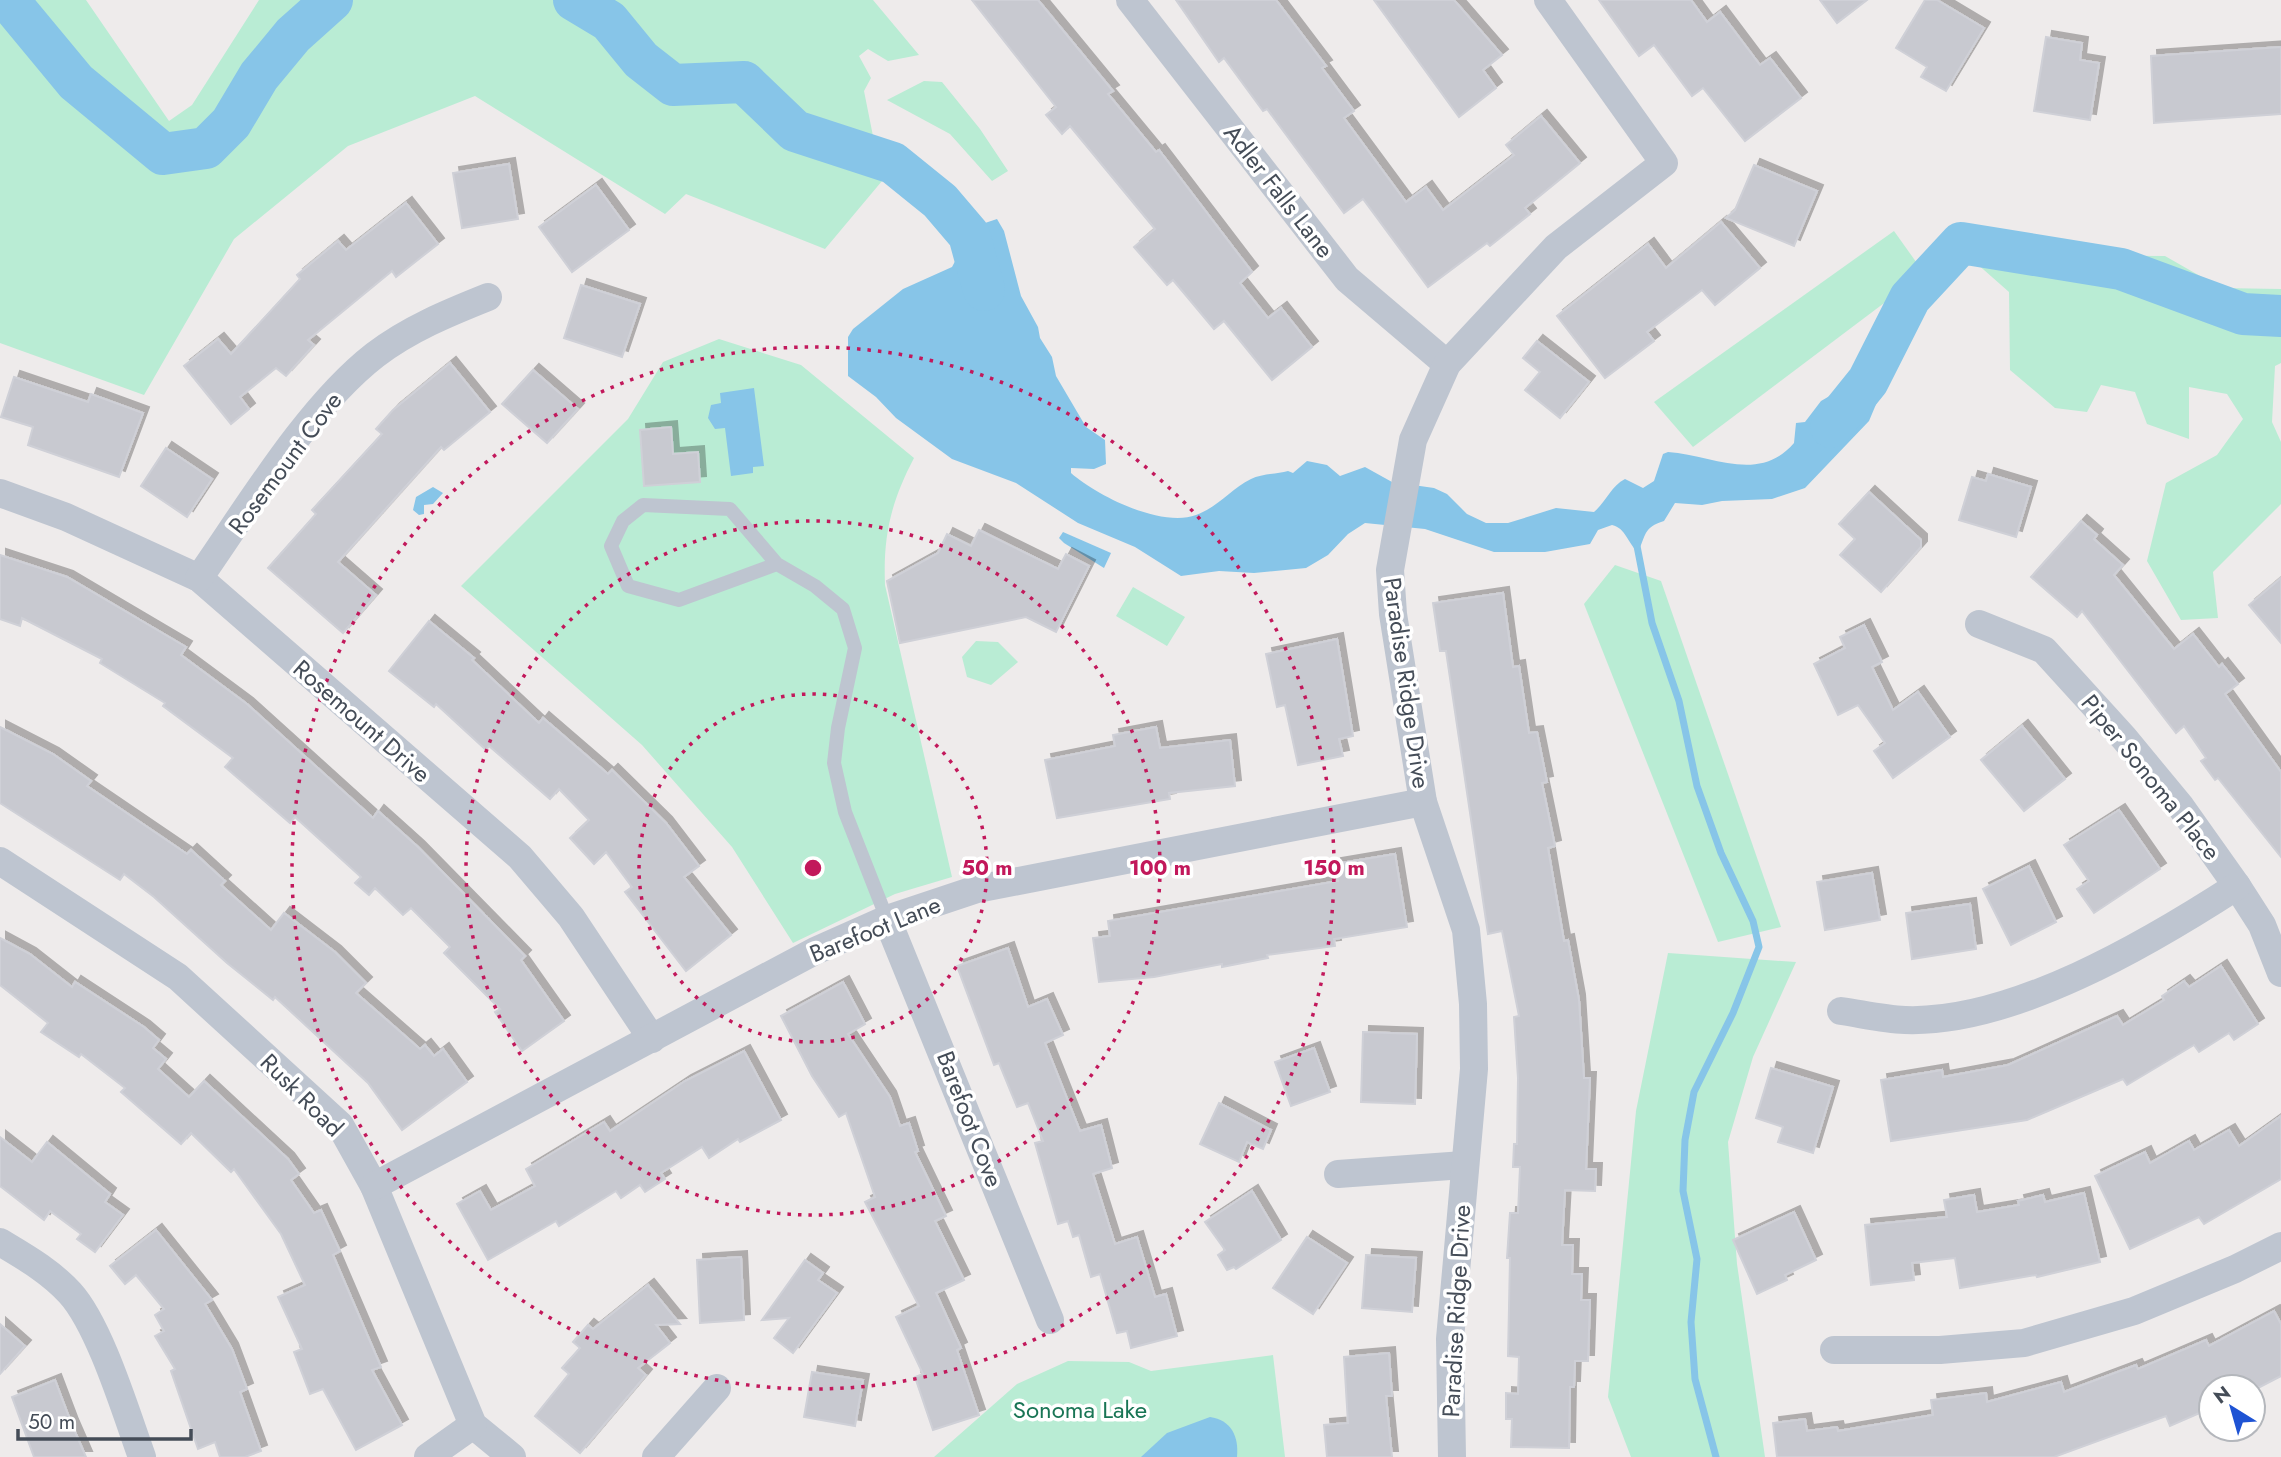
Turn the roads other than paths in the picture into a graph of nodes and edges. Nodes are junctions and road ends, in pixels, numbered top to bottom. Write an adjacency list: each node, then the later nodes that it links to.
1 (1130, 0): 4 (street, Adler Falls Lane)
2 (1548, 0): 4 (street, Paradise Ridge Drive)
3 (488, 297): 7 (street, Rosemount Cove)
4 (1447, 364): 9 (street, Paradise Ridge Drive)
5 (0, 493): 7 (street, Rosemount Drive)
6 (777, 564): 6 (lane); 12 (lane)
7 (199, 578): 15 (street, Rosemount Drive)
8 (1979, 624): 11 (street, Piper Sonoma Place)
9 (1423, 802): 12 (street, Barefoot Lane); 16 (street, Paradise Ridge Drive)
10 (0, 861): 18 (street, Rusk Road)
11 (2237, 886): 13 (street, Piper Sonoma Place); 14 (street)
12 (887, 919): 15 (street, Barefoot Lane); 21 (street, Barefoot Cove)
13 (2281, 973)
14 (1841, 1011)
15 (652, 1039): 18 (street, Barefoot Lane)
16 (1464, 1164): 17 (street); 29 (street, Paradise Ridge Drive)
17 (1338, 1174)
18 (374, 1185): 24 (street, Rusk Road)
19 (0, 1242): 25 (street)
20 (2281, 1246): 22 (street)
21 (1050, 1320)
22 (1834, 1350)
23 (717, 1388): 28 (street)
24 (473, 1425): 26 (street); 27 (street, Rusk Road)
25 (142, 1457)
26 (428, 1457)
27 (512, 1457)
28 (656, 1457)
29 (1452, 1457)

